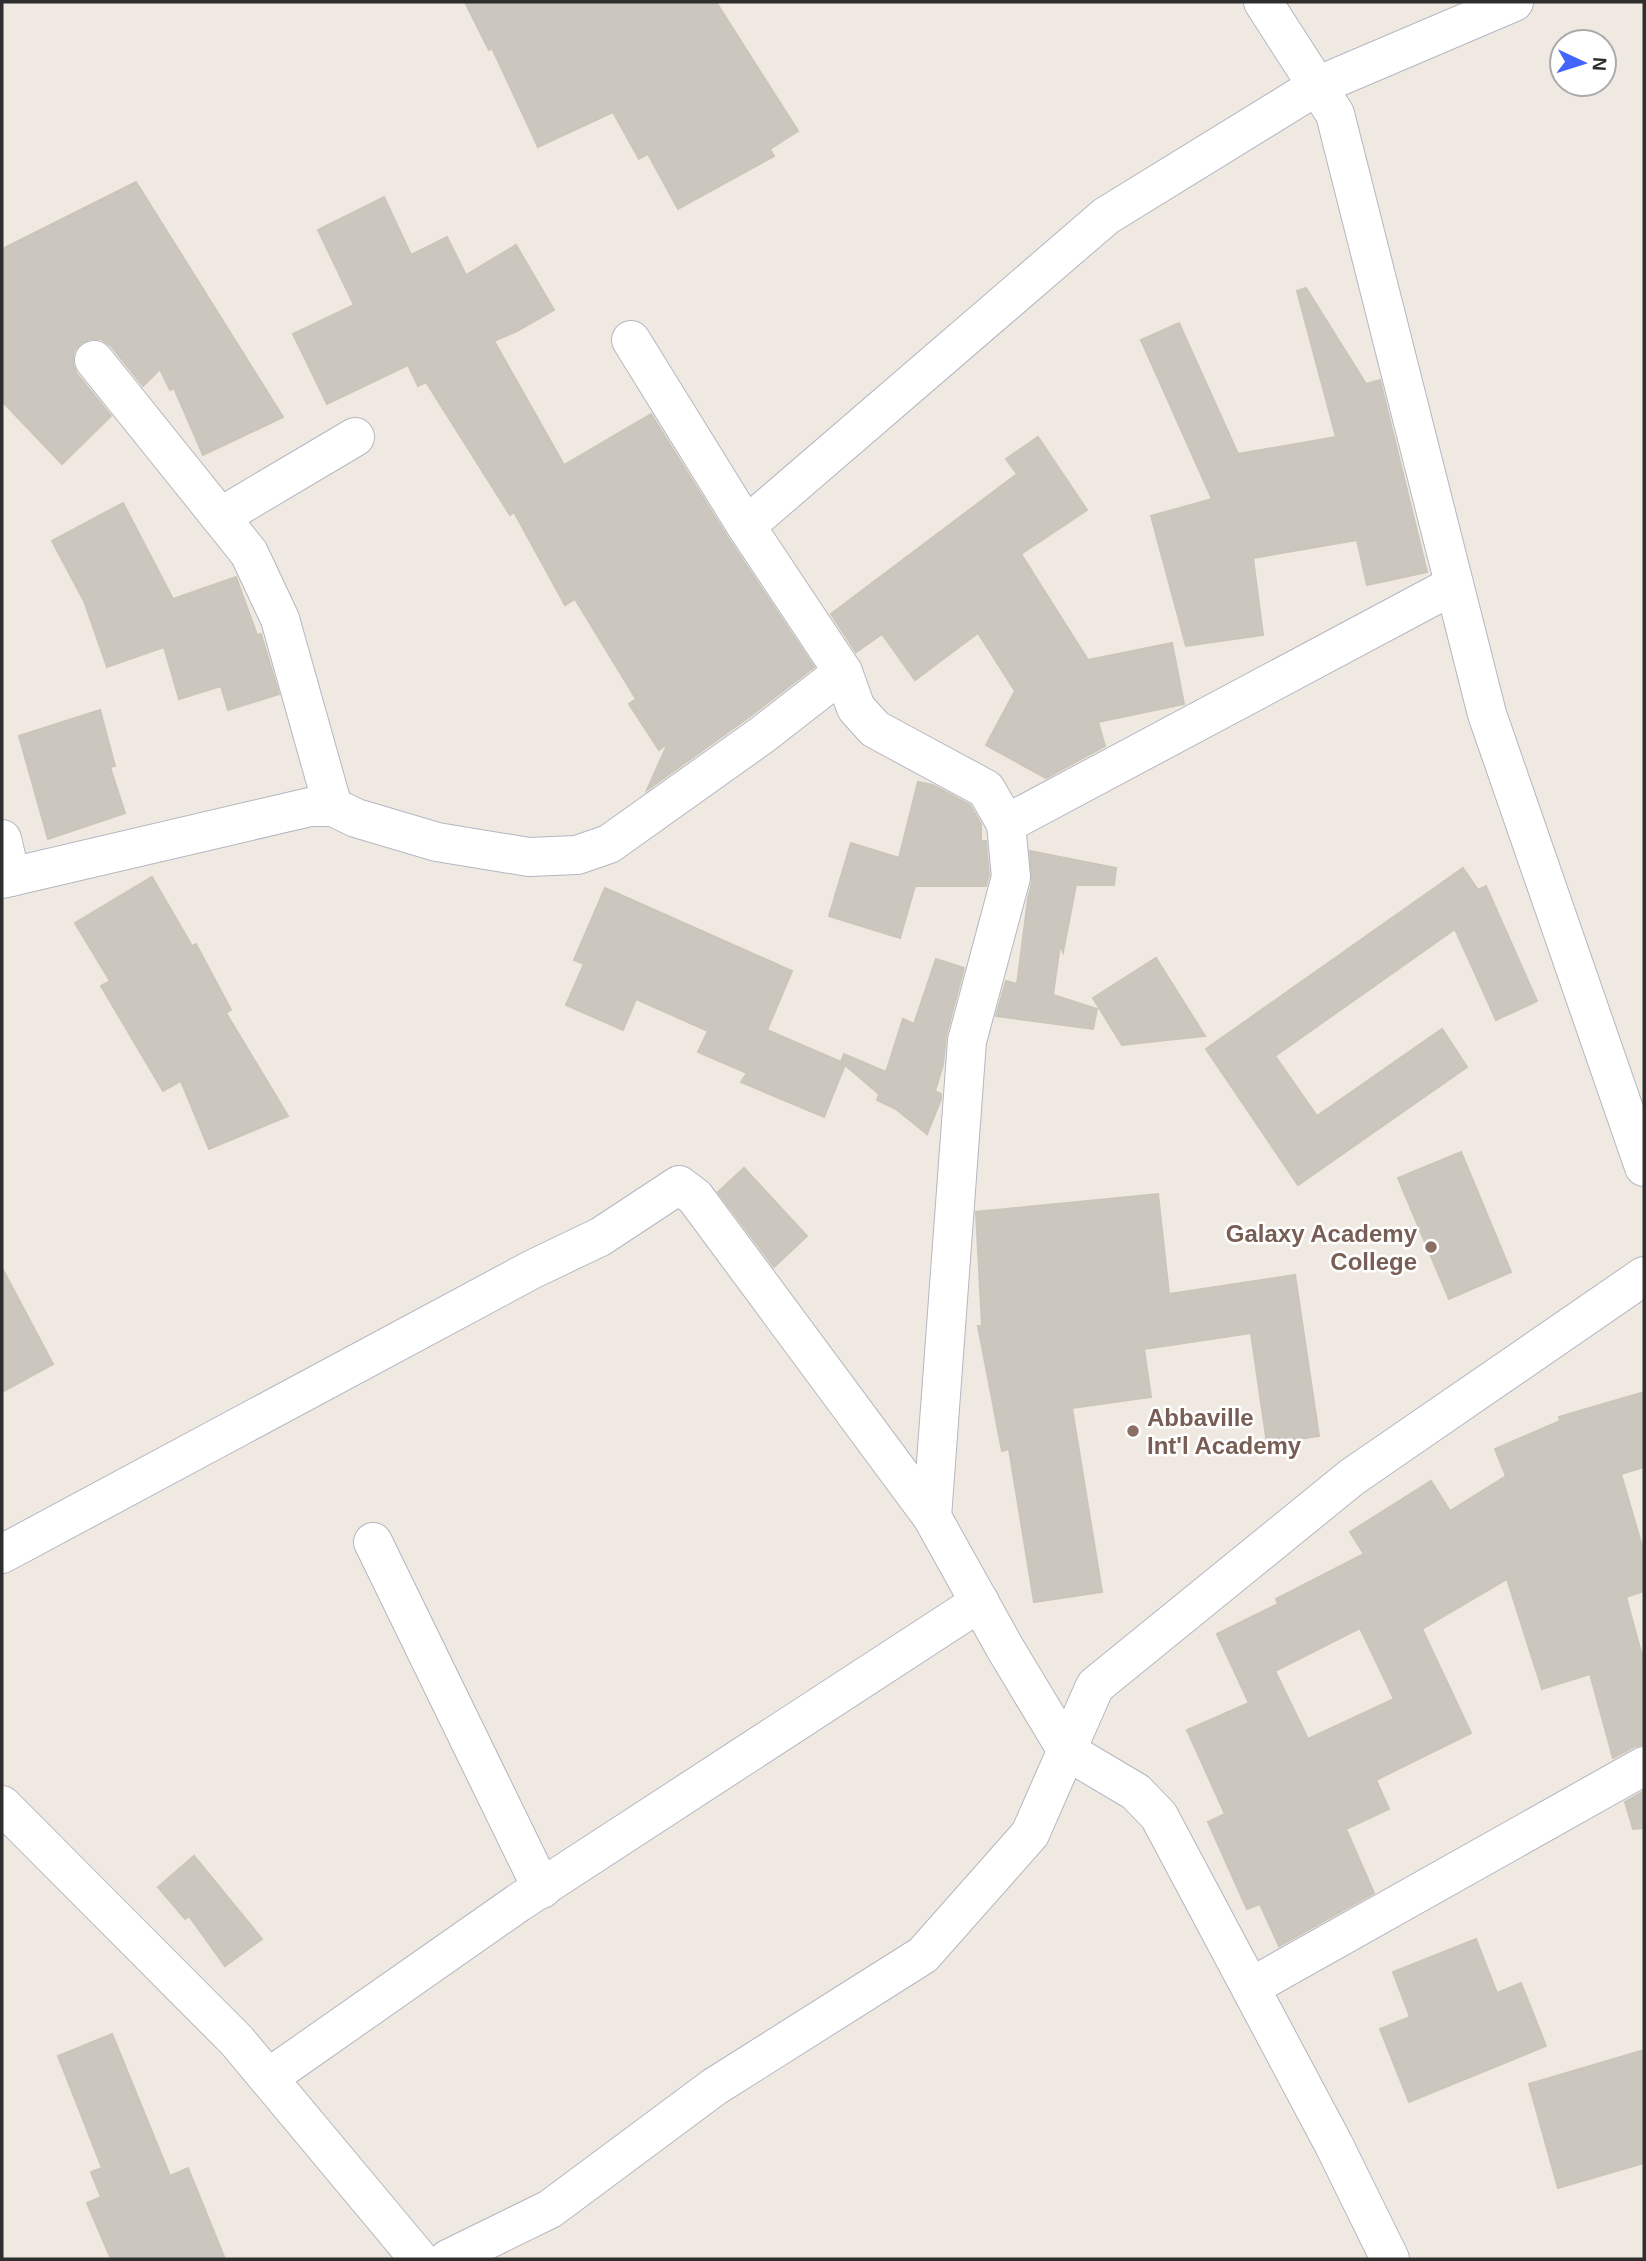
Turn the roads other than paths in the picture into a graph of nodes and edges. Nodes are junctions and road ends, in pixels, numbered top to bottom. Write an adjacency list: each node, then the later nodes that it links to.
1 (1263, 2): 3 (street)
2 (1514, 2): 3 (street)
3 (1317, 86): 8 (street); 9 (street)
4 (631, 340): 8 (street)
5 (94, 360): 7 (street)
6 (355, 437): 7 (street)
7 (220, 517): 11 (street)
8 (746, 526): 10 (street)
9 (1454, 585): 12 (street); 15 (street)
10 (843, 673): 11 (street); 12 (street)
11 (333, 807): 14 (street)
12 (1006, 824): 17 (street)
13 (2, 839): 14 (street)
14 (6, 878)
15 (1644, 1167)
16 (1644, 1276): 21 (street)
17 (932, 1517): 19 (street); 20 (street)
18 (373, 1542): 24 (street)
19 (2, 1554)
20 (980, 1602): 21 (street); 24 (street)
21 (1066, 1751): 25 (street); 28 (street)
22 (1644, 1766): 25 (street)
23 (2, 1805): 26 (street)
24 (542, 1889): 26 (street)
25 (1251, 1987): 29 (street)
26 (268, 2078): 27 (street)
27 (419, 2259)
28 (448, 2259)
29 (1391, 2259)

